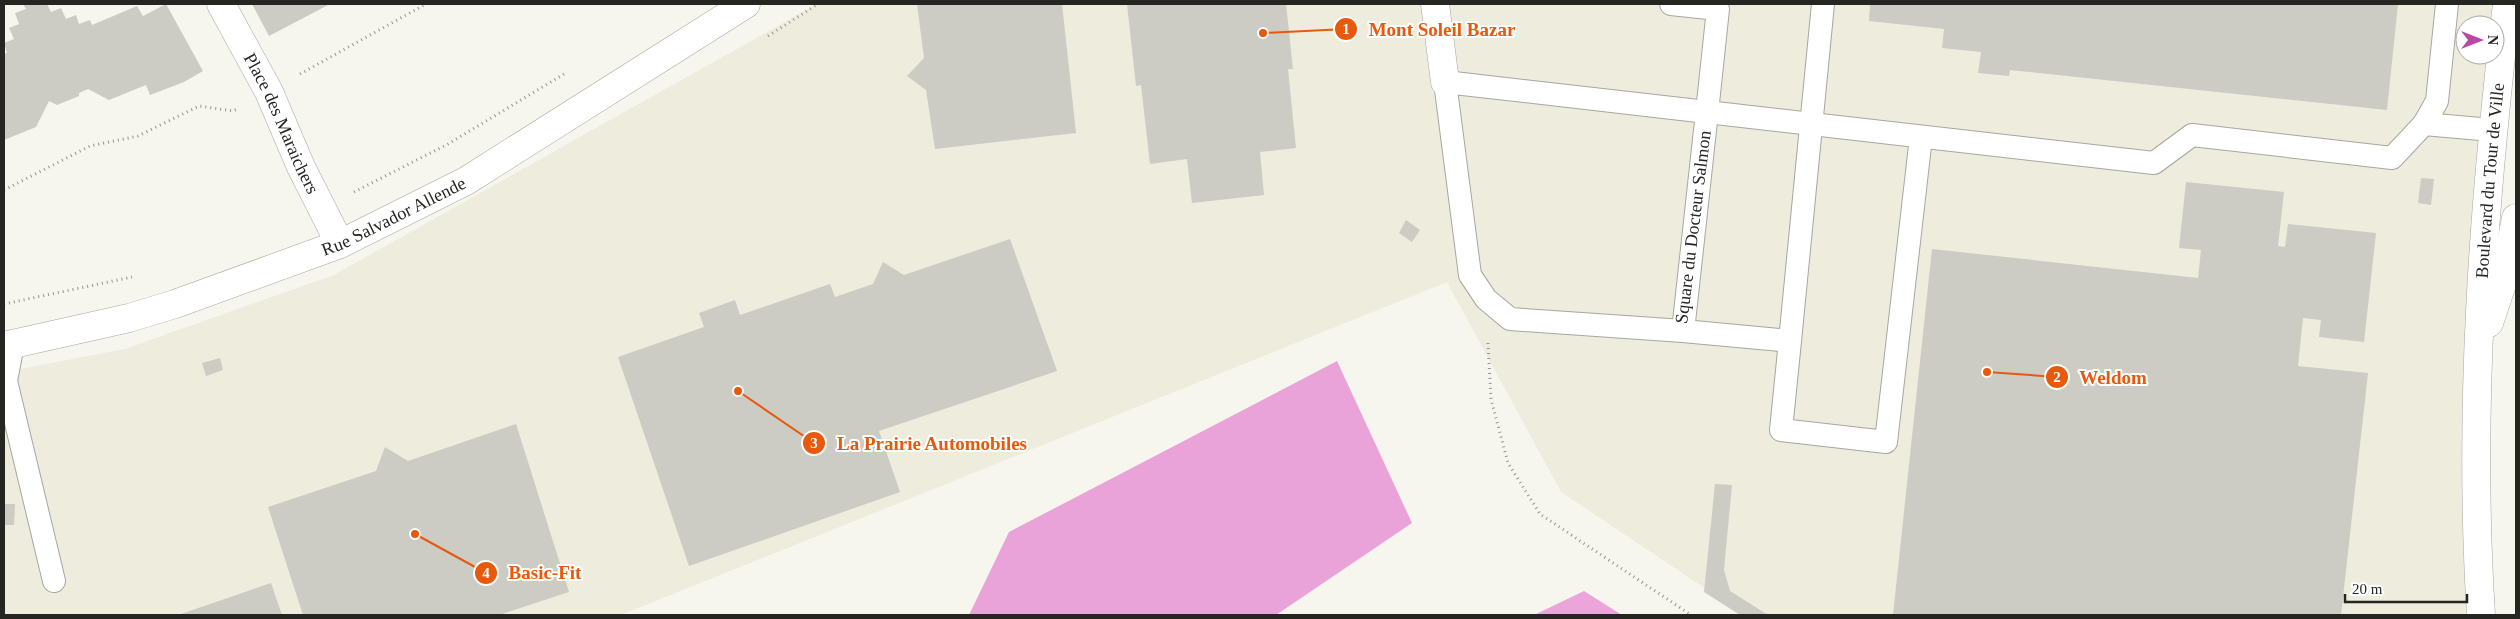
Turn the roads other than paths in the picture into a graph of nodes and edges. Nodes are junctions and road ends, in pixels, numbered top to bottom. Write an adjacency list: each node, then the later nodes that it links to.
1 (221, 4): 15 (street, Place des Maraichers)
2 (746, 4): 15 (street, Rue Salvador Allende)
3 (1435, 4): 8 (street, Square du Docteur Salmon)
4 (1671, 4): 9 (lane)
5 (1823, 4): 10 (lane)
6 (2447, 4): 11 (lane)
7 (2507, 4): 12 (street, Boulevard du Tour de Ville)
8 (1445, 82): 9 (lane, Square du Docteur Salmon); 16 (lane, Square du Docteur Salmon)
9 (1707, 112): 10 (lane); 16 (lane, Square du Docteur Salmon)
10 (1811, 124): 13 (lane); 17 (lane)
11 (2424, 124): 12 (lane); 13 (lane)
12 (2492, 130): 19 (street, Boulevard du Tour de Ville)
13 (1921, 137): 17 (lane)
14 (2516, 218): 19 (street, Boulevard du Tour de Ville)
15 (340, 244): 18 (street, Rue Salvador Allende)
16 (1683, 331): 17 (lane)
17 (1790, 341)
18 (8, 345): 20 (lane)
19 (2478, 358): 21 (street, Boulevard du Tour de Ville)
20 (54, 581)
21 (2481, 615)

